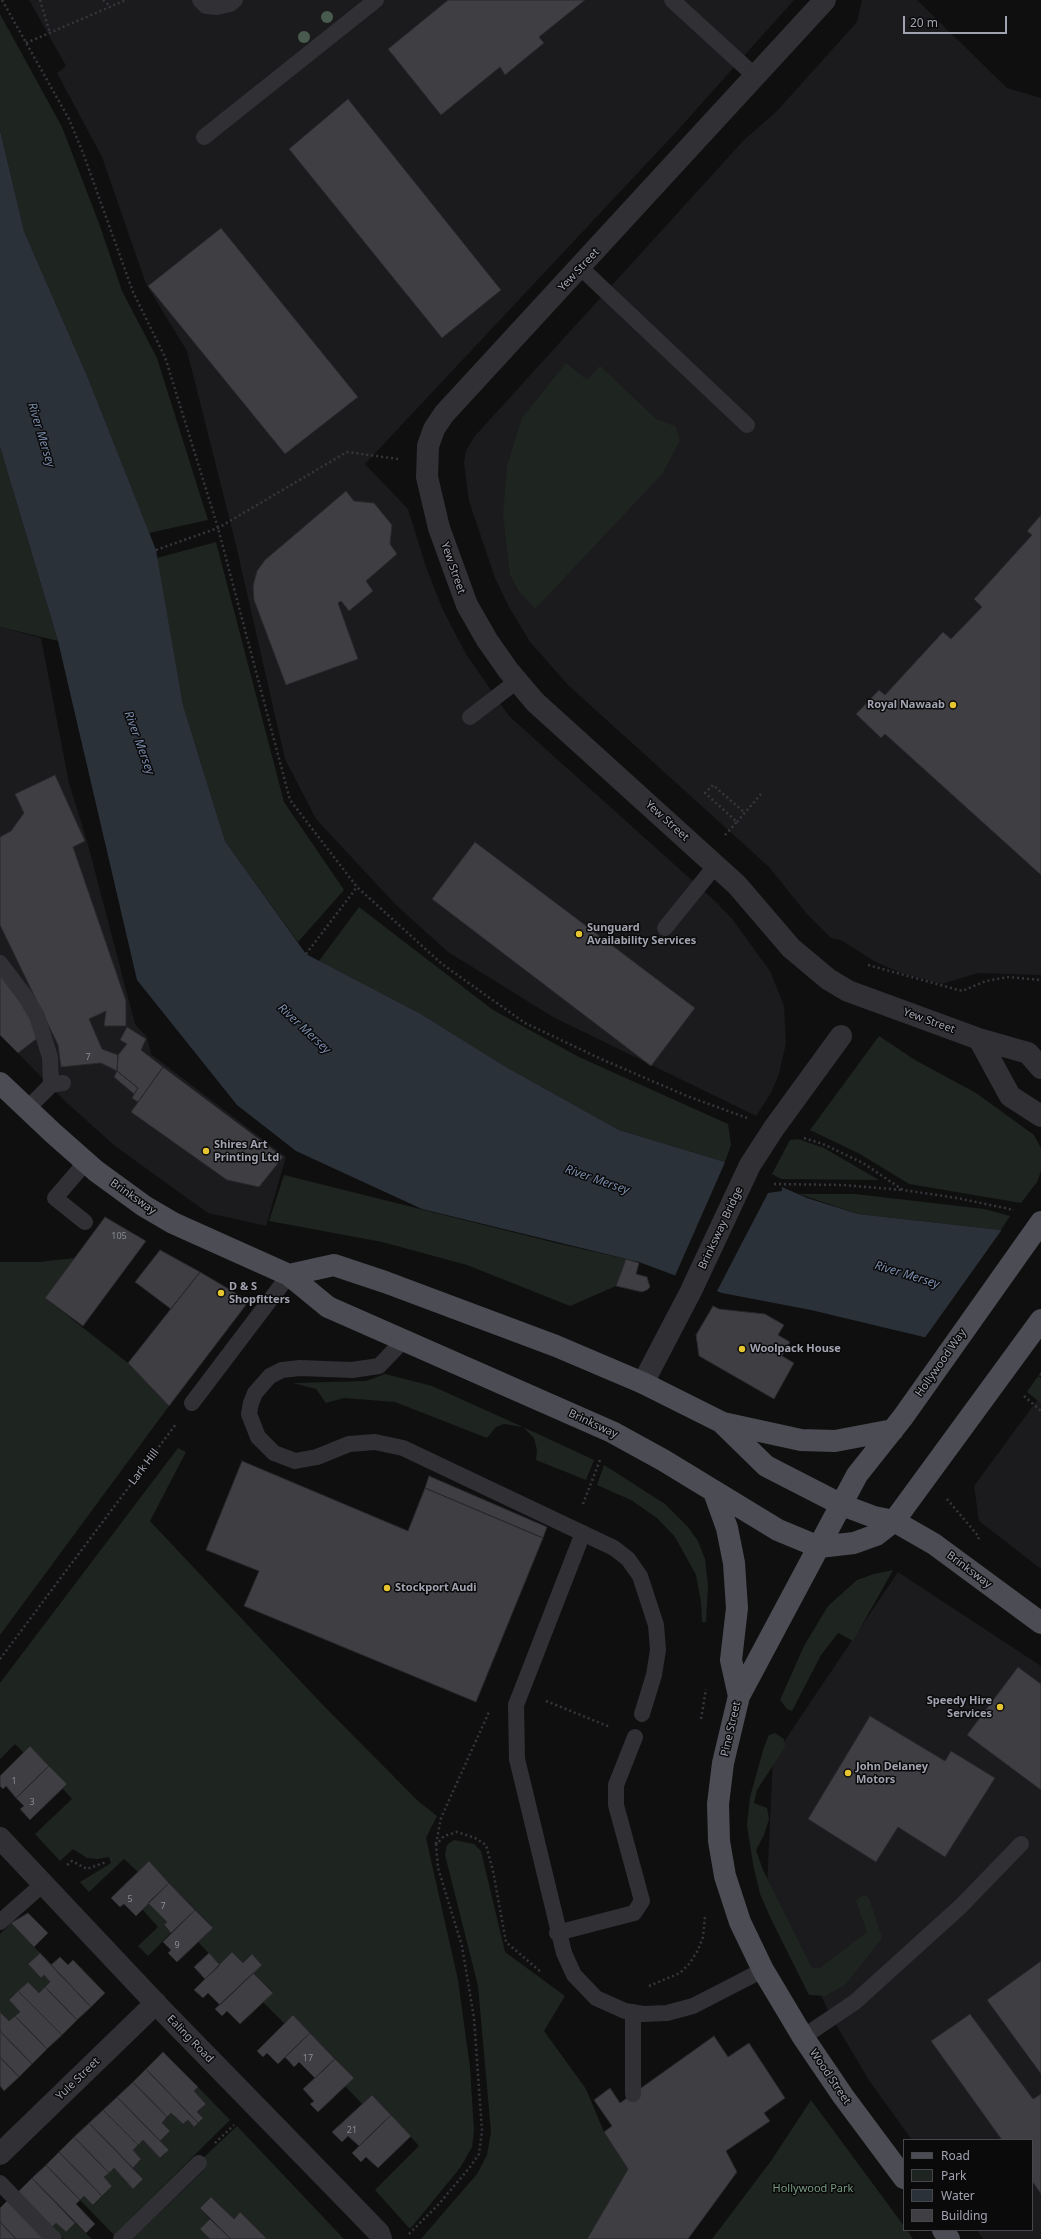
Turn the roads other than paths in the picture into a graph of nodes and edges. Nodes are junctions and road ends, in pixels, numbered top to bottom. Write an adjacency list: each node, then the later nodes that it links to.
1 (200, 0): 2 (lane)
2 (235, 0)
3 (376, 0): 7 (lane)
4 (672, 0): 6 (lane)
5 (825, 0): 6 (street, Yew Street)
6 (755, 76): 8 (street, Yew Street)
7 (204, 137)
8 (581, 268): 9 (lane); 10 (street, Yew Street)
9 (748, 424)
10 (517, 682): 11 (lane); 12 (street, Yew Street)
11 (470, 717)
12 (716, 865): 13 (lane); 16 (street, Yew Street)
13 (665, 928)
14 (0, 963): 19 (lane)
15 (841, 1036): 27 (street, Brinksway Bridge)
16 (979, 1039): 17 (street, Yew Street); 20 (street)
17 (1037, 1056)
18 (0, 1083): 19 (main road, Brinksway)
19 (27, 1109): 21 (main road, Brinksway)
20 (1041, 1116)
21 (86, 1162): 22 (lane); 24 (main road, Brinksway)
22 (85, 1222)
23 (1041, 1222): 30 (main road, Hollywood Way)
24 (289, 1275): 26 (main road, Brinksway); 27 (main road, Brinksway); 28 (lane)
25 (1041, 1320): 33 (main road)
26 (403, 1341): 31 (main road, Brinksway); 34 (lane)
27 (642, 1383): 29 (main road, Brinksway)
28 (192, 1403)
29 (721, 1422): 30 (main road); 32 (main road, Brinksway)
30 (898, 1424): 32 (main road, Hollywood Way)
31 (714, 1492): 35 (main road, Brinksway); 37 (main road)
32 (842, 1505): 33 (main road, Brinksway); 35 (main road, Pine Street)
33 (894, 1521): 35 (main road, Brinksway); 36 (main road, Brinksway)
34 (583, 1533): 38 (lane); 44 (lane)
35 (819, 1547): 37 (main road, Pine Street)
36 (1041, 1623)
37 (739, 1696): 45 (main road, Pine Street)
38 (642, 1714)
39 (635, 1737): 44 (lane)
40 (0, 1838): 42 (street, Ealing Road)
41 (1021, 1844): 48 (lane)
42 (43, 1884): 43 (lane); 46 (street, Ealing Road)
43 (0, 1922)
44 (557, 1932): 47 (lane)
45 (763, 1970): 47 (lane); 48 (main road, Wood Street)
46 (156, 2003): 50 (street, Yule Street); 56 (street, Ealing Road)
47 (633, 2012): 49 (lane)
48 (803, 2037): 52 (main road, Wood Street)
49 (633, 2094)
50 (0, 2154)
51 (199, 2163): 55 (lane)
52 (903, 2177)
53 (0, 2183): 54 (lane)
54 (54, 2239)
55 (121, 2239)
56 (381, 2239)

